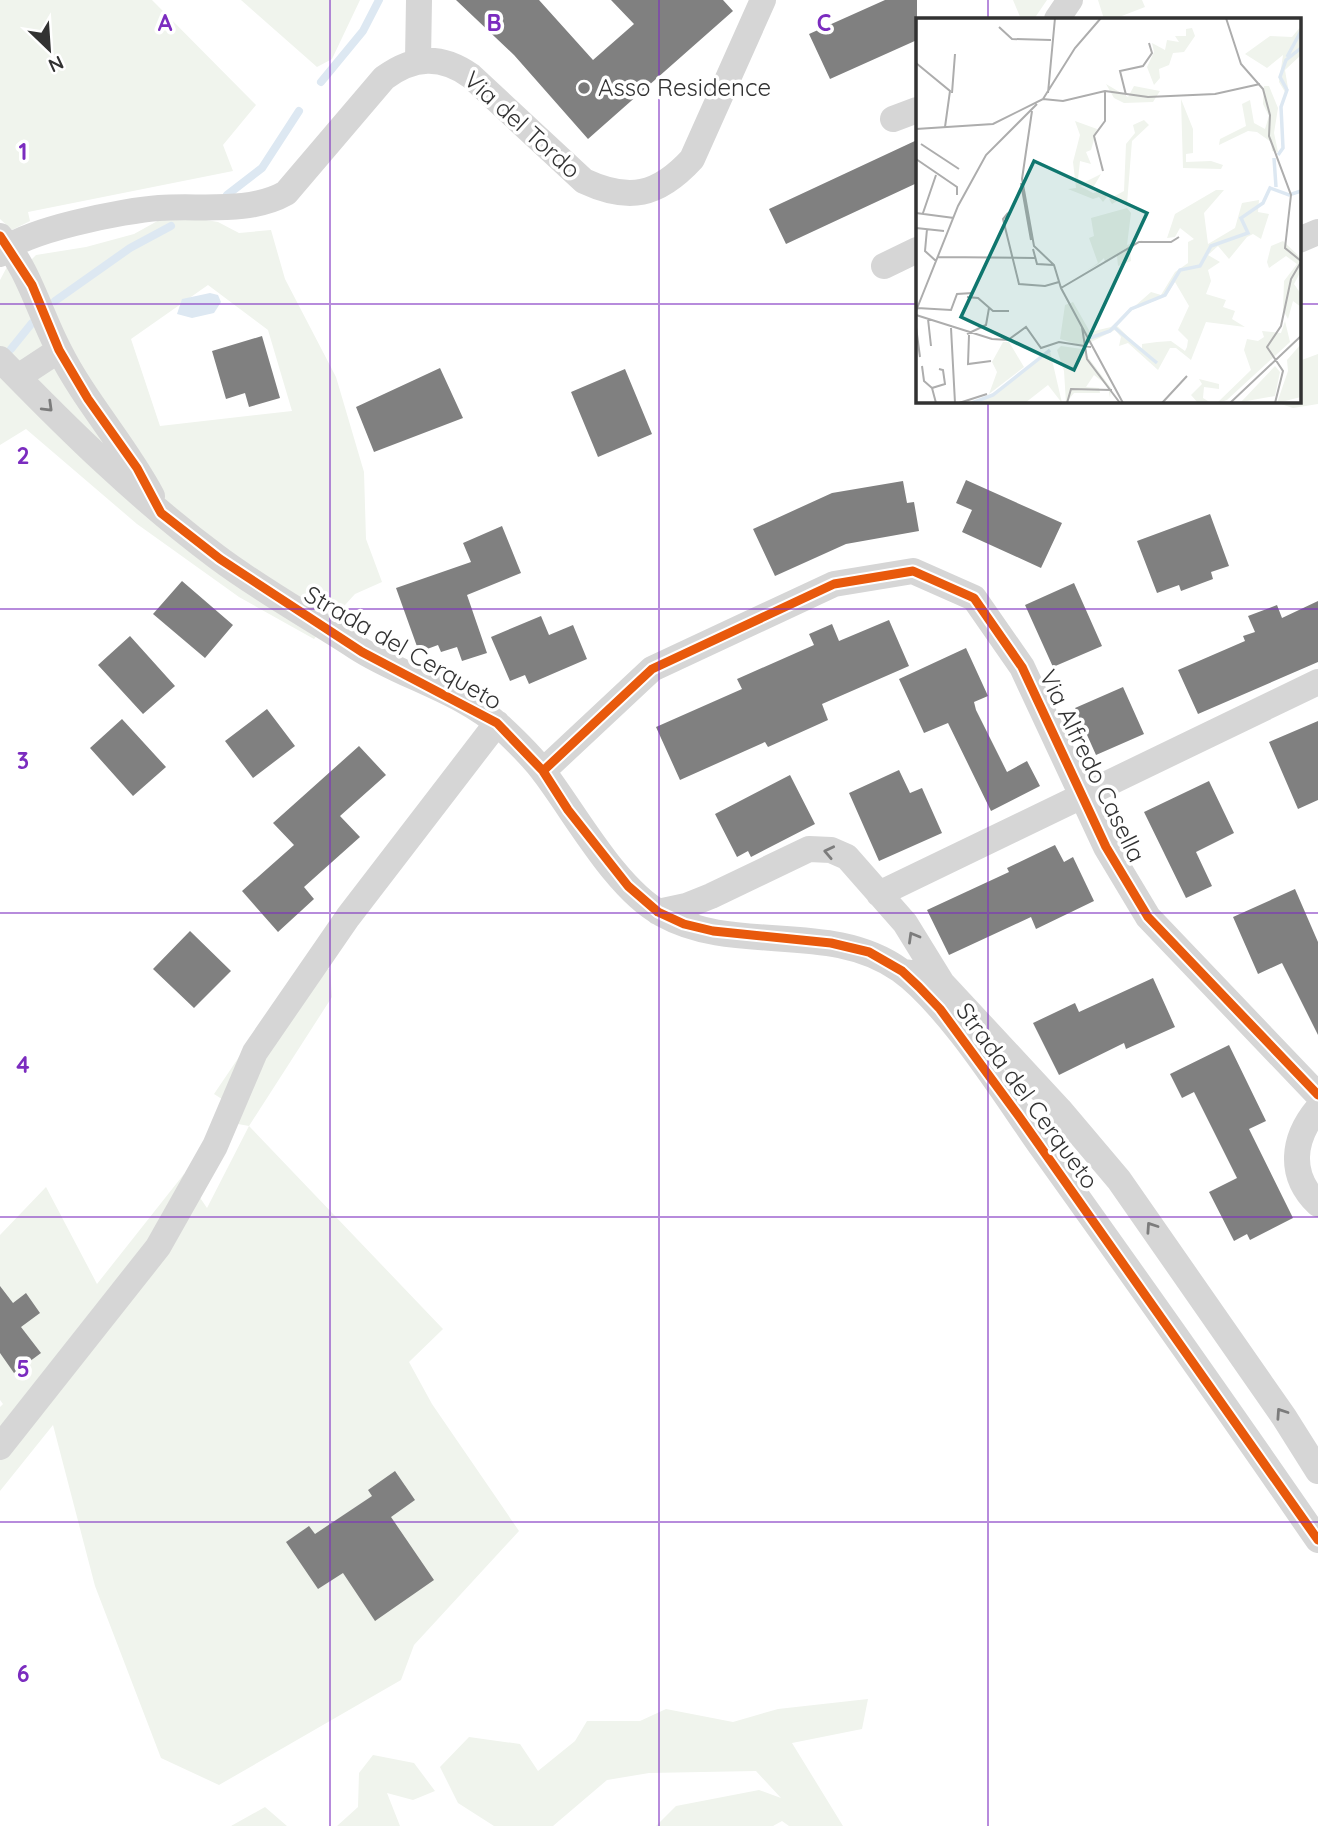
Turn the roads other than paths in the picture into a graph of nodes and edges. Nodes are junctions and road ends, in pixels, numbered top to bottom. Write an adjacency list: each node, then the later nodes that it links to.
1 (419, 0): 5 (street)
2 (763, 0): 5 (street, Via del Tordo)
3 (1069, 0): 4 (street)
4 (1058, 18)
5 (418, 60): 8 (street)
6 (1318, 232): 7 (street)
7 (1300, 240)
8 (2, 245): 11 (street)
9 (916, 250): 10 (street)
10 (884, 266)
11 (59, 350): 12 (street); 13 (street)
12 (9, 368): 13 (street, Strada del Cerqueto, one-way to 13)
13 (161, 513): 15 (street, Strada del Cerqueto)
14 (1318, 682): 17 (street)
15 (497, 723): 16 (street, Strada del Cerqueto); 25 (street, Strada del Cerqueto)
16 (543, 771): 17 (street, Via Alfredo Casella); 19 (street, Strada del Cerqueto)
17 (1082, 796): 18 (street); 22 (street, Via Alfredo Casella)
18 (879, 894): 19 (street, Strada del Cerqueto, one-way to 19); 21 (street, Strada del Cerqueto, one-way to 18)
19 (658, 912): 20 (street, Strada del Cerqueto)
20 (902, 971): 21 (street, Strada del Cerqueto); 27 (street, Strada del Cerqueto)
21 (942, 983): 26 (street, Strada del Cerqueto, one-way to 21)
22 (1318, 1094)
23 (1318, 1108): 24 (street)
24 (1318, 1203)
25 (0, 1447)
26 (1318, 1471)
27 (1318, 1540)

